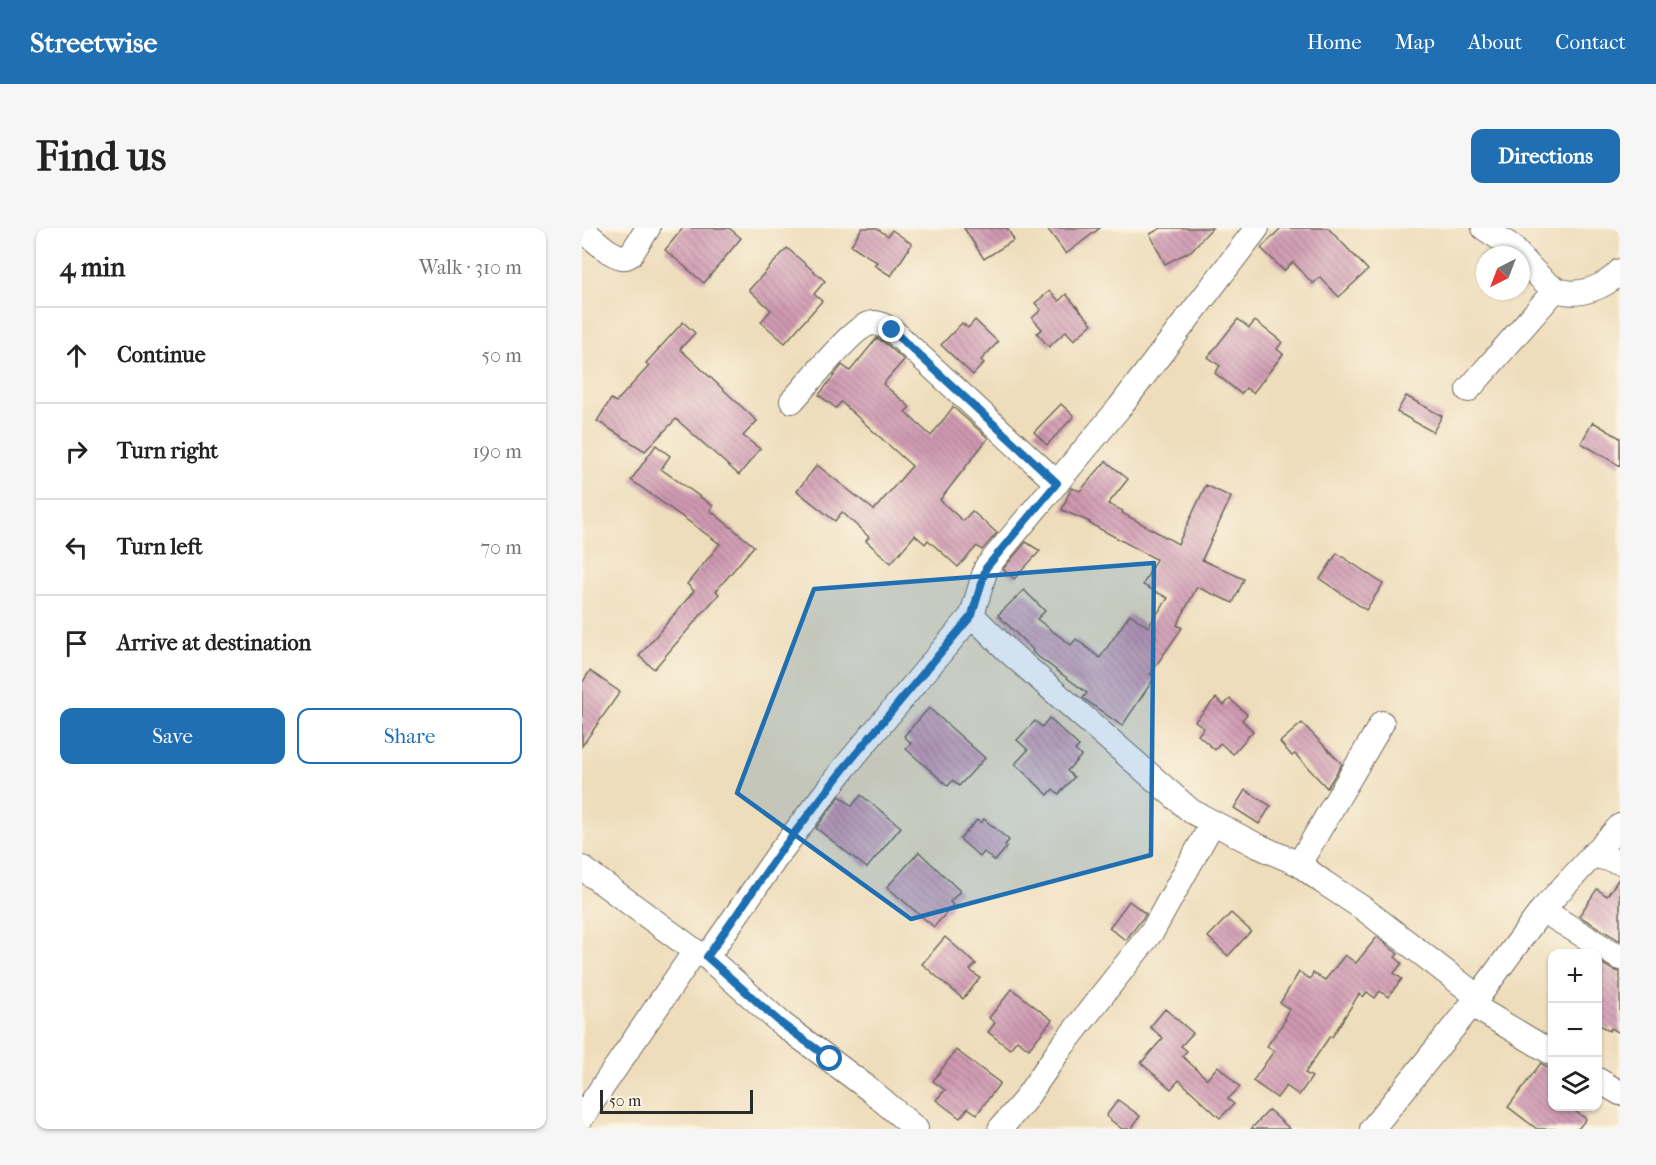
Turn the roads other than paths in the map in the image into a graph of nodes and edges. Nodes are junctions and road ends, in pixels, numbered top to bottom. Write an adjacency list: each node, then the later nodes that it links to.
1 (648, 228): 4 (street)
2 (1257, 228): 11 (street)
3 (1484, 228): 5 (street)
4 (582, 229)
5 (1511, 246)
6 (1530, 267): 8 (street)
7 (1620, 271): 8 (street)
8 (1556, 289): 9 (street)
9 (1468, 390)
10 (792, 402): 11 (street)
11 (1057, 483): 12 (street)
12 (972, 615): 14 (street); 21 (street)
13 (1382, 723): 18 (street)
14 (1212, 824): 18 (street); 29 (street)
15 (1620, 826): 16 (street)
16 (1592, 855): 17 (street); 20 (street)
17 (1620, 862)
18 (1299, 864): 23 (street)
19 (582, 868): 21 (street)
20 (1542, 910): 22 (street); 23 (street)
21 (701, 954): 27 (street); 28 (street)
22 (1620, 958)
23 (1475, 1001): 24 (street); 30 (street)
24 (1548, 1050)
25 (1602, 1082): 26 (street)
26 (1620, 1093)
27 (582, 1117)
28 (916, 1129)
29 (999, 1129)
30 (1372, 1129)

